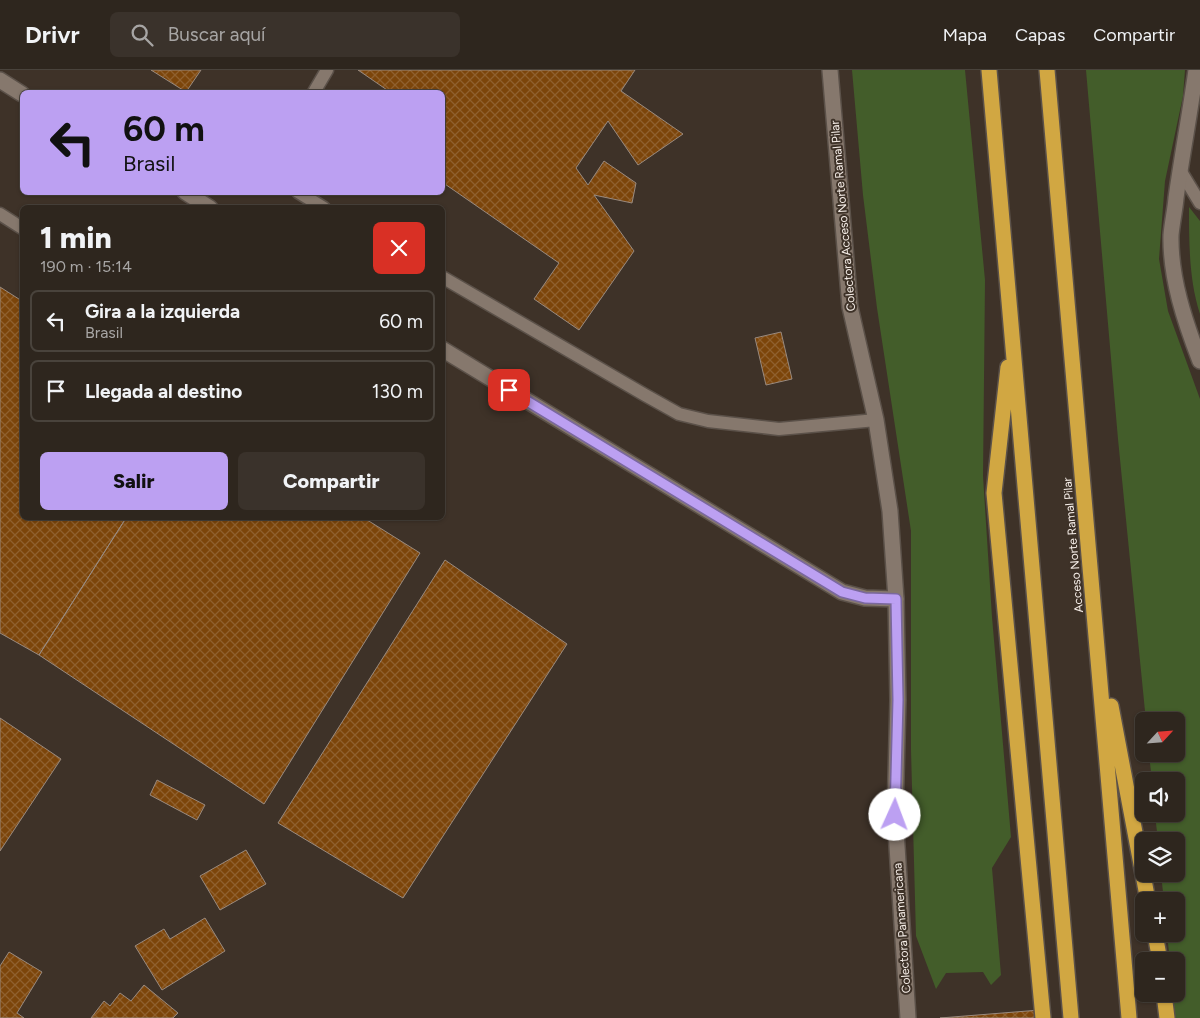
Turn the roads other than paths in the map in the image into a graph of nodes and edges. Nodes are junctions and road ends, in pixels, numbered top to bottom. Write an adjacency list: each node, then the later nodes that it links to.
1 (327, 70): 7 (lane)
2 (830, 70): 21 (street, Colectora Acceso Norte Ramal Pilar)
3 (989, 70): 18 (highway)
4 (1048, 70): 23 (highway, Acceso Norte Ramal Pilar)
5 (1196, 70): 9 (street)
6 (0, 80): 8 (street)
7 (315, 90)
8 (20, 93)
9 (1180, 170): 12 (lane); 20 (street)
10 (190, 195): 13 (street)
11 (303, 195): 14 (lane)
12 (1200, 203)
13 (205, 205)
14 (319, 205)
15 (0, 214): 16 (lane)
16 (20, 227)
17 (445, 279): 21 (lane)
18 (1012, 331): 27 (highway); 28 (highway)
19 (445, 351): 22 (street)
20 (1200, 361)
21 (876, 420): 22 (street, Colectora Acceso Norte Ramal Pilar)
22 (896, 599): 26 (street, Colectora Panamericana)
23 (1095, 626): 24 (highway); 29 (highway, Acceso Norte Ramal Pilar)
24 (1146, 892)
25 (1165, 1002): 30 (highway)
26 (908, 1018)
27 (1042, 1018)
28 (1071, 1018)
29 (1129, 1018)
30 (1166, 1018)

